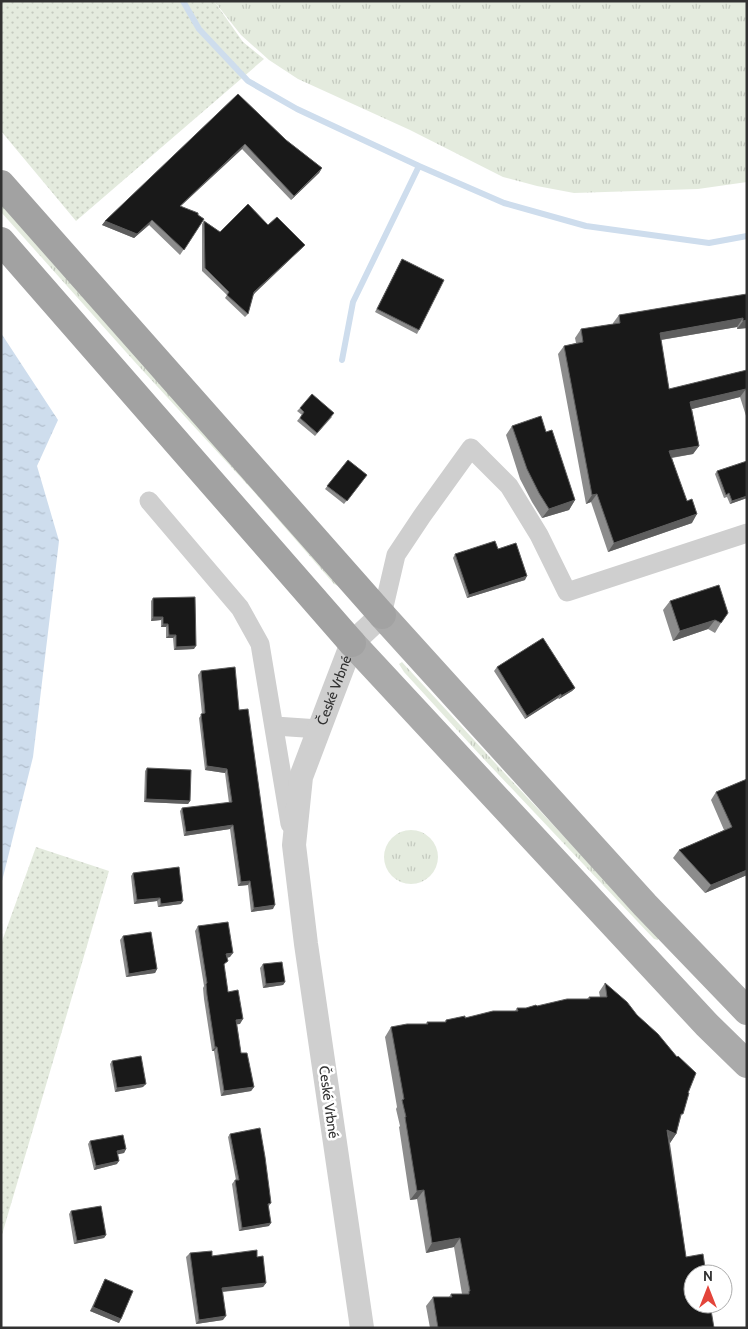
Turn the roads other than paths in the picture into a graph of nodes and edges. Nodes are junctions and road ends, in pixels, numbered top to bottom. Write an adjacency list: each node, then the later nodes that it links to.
1 (1, 184): 5 (highway)
2 (1, 241): 6 (highway)
3 (149, 501): 7 (street)
4 (747, 533): 5 (street)
5 (382, 615): 6 (street, České Vrbné); 10 (main road)
6 (352, 643): 8 (street, České Vrbné); 11 (main road)
7 (275, 726): 8 (street); 9 (street)
8 (319, 729): 9 (street, České Vrbné)
9 (294, 845): 12 (street, České Vrbné)
10 (747, 1012)
11 (747, 1064)
12 (362, 1328)

